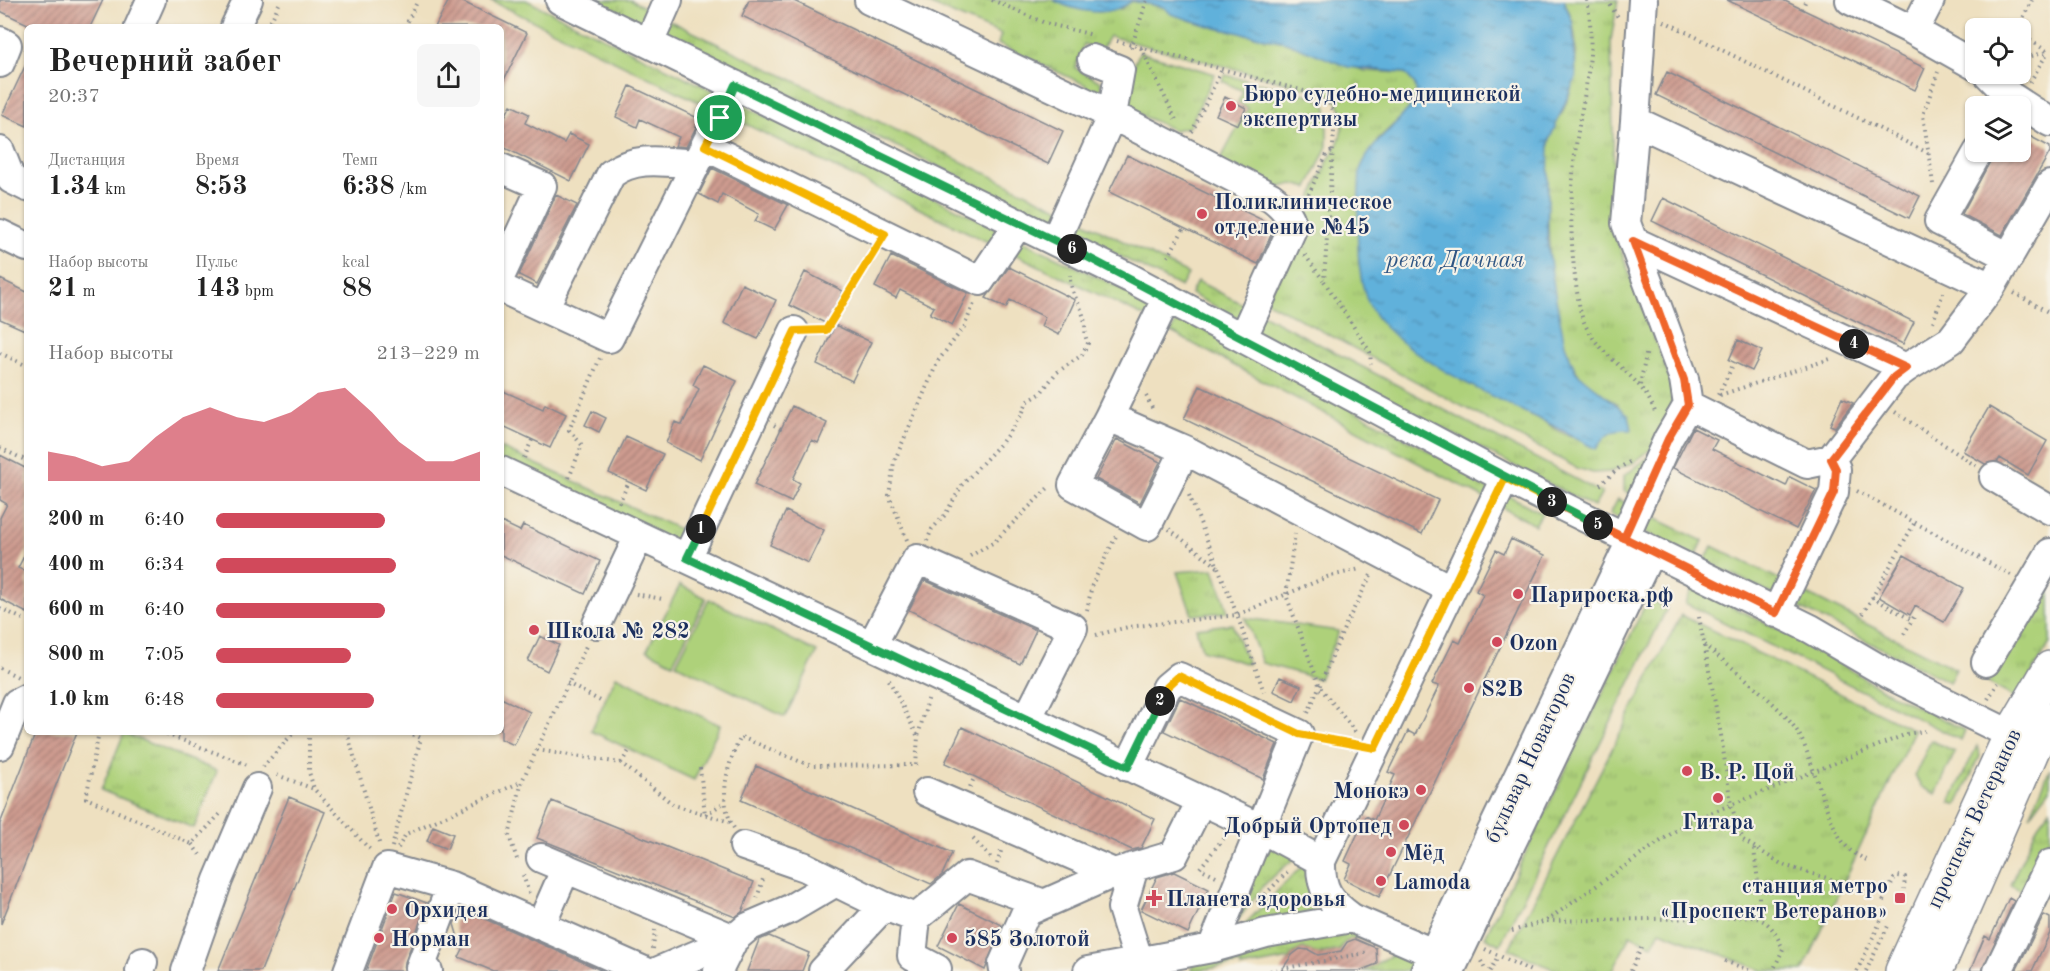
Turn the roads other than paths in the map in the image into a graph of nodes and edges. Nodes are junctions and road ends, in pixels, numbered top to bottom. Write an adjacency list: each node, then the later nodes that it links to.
1 (151, 0): 9 (street)
2 (248, 0): 10 (street)
3 (560, 0): 13 (street)
4 (669, 0): 13 (street)
5 (869, 0): 21 (street)
6 (1850, 0): 11 (street)
7 (1930, 0): 11 (street)
8 (1643, 5): 22 (street)
9 (140, 24)
10 (236, 24)
11 (1914, 31): 15 (street)
12 (0, 41): 16 (street)
13 (649, 43): 18 (street)
14 (1098, 44): 21 (street)
15 (1965, 60)
16 (0, 63)
17 (1997, 84): 19 (street)
18 (735, 85): 25 (street); 30 (street)
19 (2007, 96)
20 (2031, 112): 23 (street)
21 (1112, 115): 33 (street); 42 (street)
22 (1635, 121): 32 (street); 37 (street)
23 (2050, 122)
24 (0, 151): 29 (street)
25 (701, 155): 30 (street); 40 (street); 40 (street)
26 (1972, 162): 35 (street)
27 (504, 173): 36 (street)
28 (2050, 185): 35 (street)
29 (24, 186)
30 (1019, 223): 33 (street)
31 (0, 234): 34 (street)
32 (1633, 241): 43 (street); 44 (street)
33 (1061, 243): 39 (street)
34 (24, 246)
35 (2008, 257): 37 (street)
36 (504, 268)
37 (1992, 285): 43 (street)
38 (504, 289): 40 (street)
39 (1167, 297): 42 (street); 45 (street)
40 (544, 308)
41 (795, 331): 55 (street)
42 (1243, 337): 50 (street)
43 (1906, 368): 47 (street)
44 (1688, 405): 47 (street); 53 (street, бульвар Новаторов)
45 (1109, 417): 46 (street); 46 (street)
46 (1185, 450): 56 (street)
47 (1833, 469): 57 (street)
48 (504, 472): 52 (street)
49 (1994, 477): 51 (street)
50 (1505, 478): 53 (street); 56 (street)
51 (2050, 510)
52 (639, 536): 55 (street); 58 (street)
53 (1636, 544): 57 (street); 85 (street, бульвар Новаторов)
54 (2050, 553): 61 (street)
55 (687, 558): 59 (street)
56 (1450, 589): 72 (street)
57 (1776, 613): 64 (street)
58 (597, 624)
59 (872, 645): 63 (street); 63 (street)
60 (2050, 668): 64 (main road, проспект Ветеранов)
61 (1992, 673)
62 (24, 700): 65 (street)
63 (1028, 719): 66 (street)
64 (2032, 734): 95 (main road, проспект Ветеранов); 96 (main road, проспект Ветеранов)
65 (0, 745)
66 (1128, 767): 69 (street); 70 (street)
67 (259, 779): 88 (street)
68 (927, 792): 73 (street)
69 (1201, 801): 70 (street); 73 (street)
70 (1250, 824): 72 (street); 83 (street)
71 (737, 834): 75 (street)
72 (1314, 857): 80 (street)
73 (1124, 870): 77 (street); 84 (street)
74 (2047, 879): 97 (street)
75 (836, 882): 78 (street); 82 (street)
76 (451, 886): 81 (street); 89 (street); 90 (street)
77 (1044, 904): 79 (street); 93 (street)
78 (884, 906): 79 (street); 92 (street)
79 (916, 918): 86 (street)
80 (1352, 918): 83 (street); 85 (street)
81 (541, 925): 82 (street); 87 (street)
82 (734, 939): 87 (street); 91 (street)
83 (1212, 948): 84 (street)
84 (1139, 962): 94 (street)
85 (1437, 965)
86 (921, 966)
87 (652, 967)
88 (186, 971)
89 (348, 971)
90 (428, 971)
91 (718, 971)
92 (823, 971)
93 (1004, 971)
94 (1088, 971)
95 (1902, 971)
96 (1936, 971)
97 (1998, 971)

